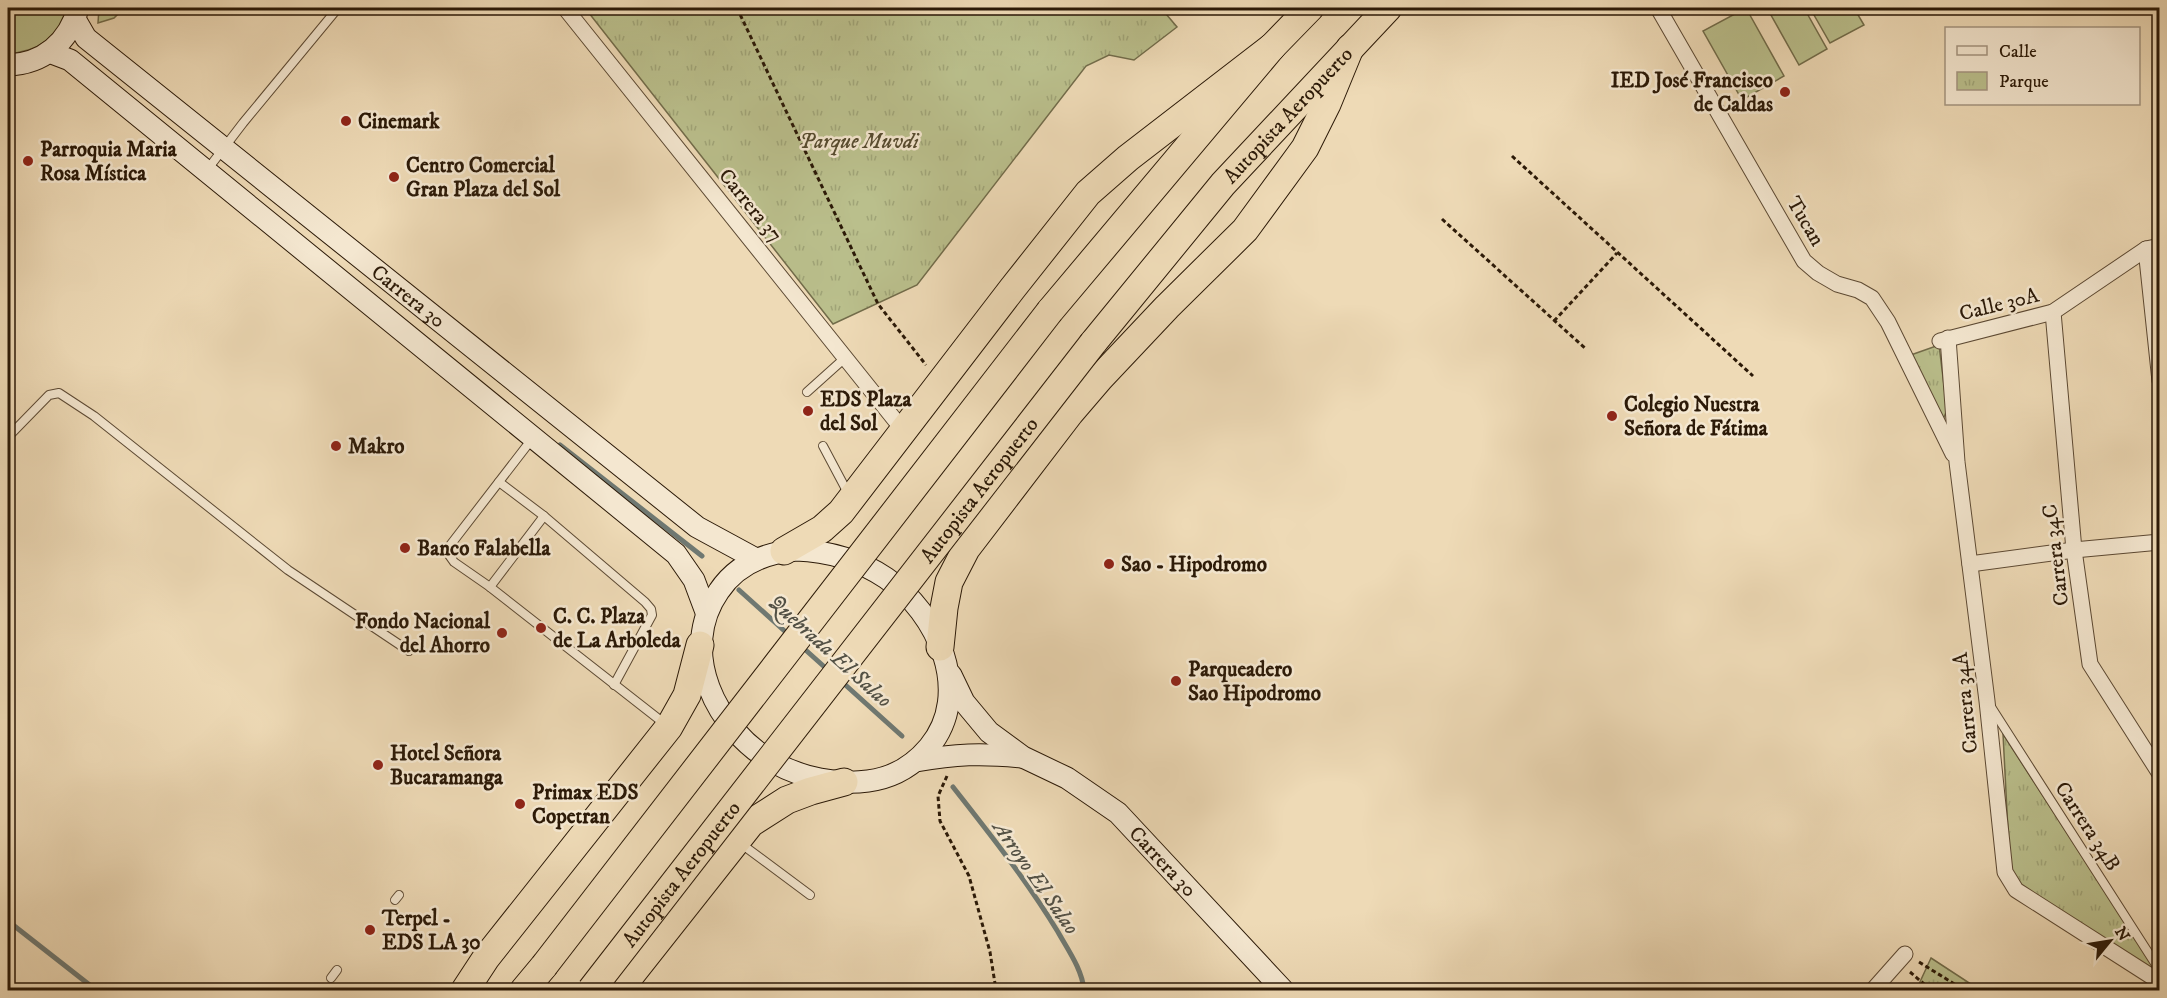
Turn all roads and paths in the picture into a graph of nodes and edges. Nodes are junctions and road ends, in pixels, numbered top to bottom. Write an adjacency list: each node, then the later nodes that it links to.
1 (338, 8): 12 (lane)
2 (565, 8): 22 (street, Carrera 37)
3 (737, 8): 25 (path)
4 (1310, 8): 8 (highway)
5 (1388, 8): 9 (highway, Autopista Aeropuerto)
6 (1658, 8): 31 (street, Tucan)
7 (77, 13): 10 (street); 12 (street, Carrera 30)
8 (1272, 47): 25 (highway); 61 (highway, bridge)
9 (1350, 48): 44 (highway); 62 (highway, Autopista Aeropuerto, bridge)
10 (49, 52): 11 (street); 14 (street, Carrera 30)
11 (8, 65)
12 (223, 148): 14 (lane); 38 (street, Carrera 30)
13 (1512, 156): 17 (path)
14 (206, 171): 29 (street, Carrera 30)
15 (1442, 219): 19 (path)
16 (2153, 248): 18 (street, Calle 30A); 24 (street)
17 (1617, 253): 19 (path); 23 (path)
18 (2053, 312): 20 (street, Calle 30A); 36 (street, Carrera 34C)
19 (1554, 321): 21 (path)
20 (1944, 339): 31 (street, Carrera 34A)
21 (1586, 349)
22 (846, 357): 26 (lane); 27 (street, Carrera 37)
23 (1753, 376)
24 (2160, 381)
25 (940, 382): 27 (highway)
26 (807, 392)
27 (903, 430): 33 (highway)
28 (8, 437): 43 (lane)
29 (533, 437): 32 (lane); 41 (street, Carrera 30)
30 (823, 446): 33 (lane)
31 (1957, 462): 39 (street, Carrera 34A)
32 (499, 482): 34 (lane); 40 (lane)
33 (851, 500): 37 (highway)
34 (544, 516): 40 (lane); 45 (lane)
35 (2160, 542): 36 (street)
36 (2074, 550): 39 (street); 51 (street, Carrera 34C)
37 (784, 551): 38 (street, Carrera 30); 44 (street, Carrera 30)
38 (756, 559): 41 (street, Carrera 30)
39 (1970, 564): 46 (street, Carrera 34A)
40 (490, 587): 45 (lane)
41 (706, 612): 42 (street)
42 (700, 645): 47 (highway); 52 (street)
43 (410, 651)
44 (944, 658): 49 (street, Carrera 30); 50 (street)
45 (614, 685): 47 (lane)
46 (1987, 701): 57 (lane, Carrera 34B); 59 (street, Carrera 34A)
47 (669, 727): 60 (highway)
48 (953, 754): 49 (street, Carrera 30); 50 (street, Carrera 30); 64 (path)
49 (1023, 757): 65 (street, Carrera 30)
50 (916, 761): 52 (street)
51 (2160, 774)
52 (844, 782): 53 (highway)
53 (736, 840): 54 (lane); 63 (highway)
54 (810, 895)
55 (1901, 958): 66 (street); 67 (path); 68 (path)
56 (337, 970): 58 (lane)
57 (2160, 971)
58 (330, 978)
59 (2160, 982)
60 (465, 990)
61 (524, 990)
62 (591, 990)
63 (619, 990)
64 (996, 990)
65 (1283, 990)
66 (1873, 990)
67 (1931, 990)
68 (1964, 990)

